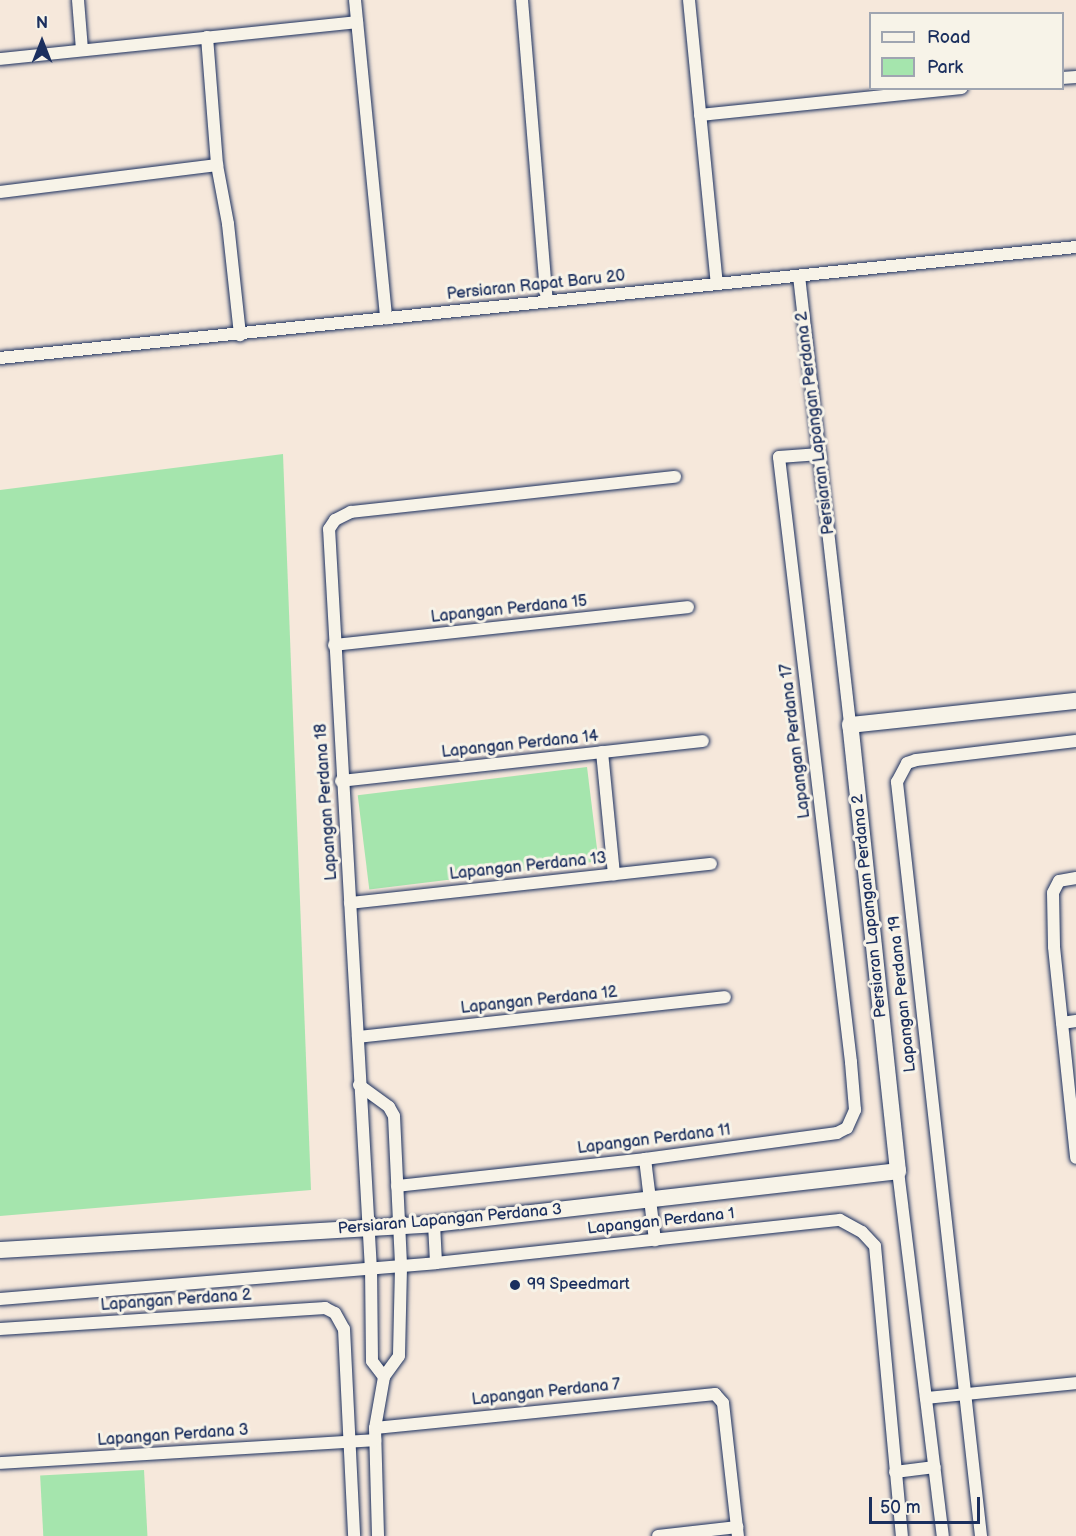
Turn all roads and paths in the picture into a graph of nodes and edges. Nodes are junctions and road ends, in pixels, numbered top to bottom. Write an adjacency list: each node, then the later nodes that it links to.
1 (78, 0): 7 (street)
2 (355, 0): 5 (street)
3 (522, 0): 16 (street)
4 (689, 0): 10 (street)
5 (357, 22): 6 (street); 17 (street)
6 (207, 38): 7 (street); 11 (street)
7 (82, 50): 8 (street)
8 (0, 59)
9 (943, 90): 10 (street)
10 (700, 115): 15 (street)
11 (217, 165): 12 (street); 18 (street)
12 (0, 192)
13 (1076, 247): 14 (street, Persiaran Rapat Baru 20)
14 (799, 276): 15 (street, Persiaran Rapat Baru 20); 20 (street, Persiaran Lapangan Perdana 2)
15 (717, 284): 16 (street, Persiaran Rapat Baru 20)
16 (547, 301): 17 (street, Persiaran Rapat Baru 20)
17 (386, 318): 18 (street, Persiaran Rapat Baru 20)
18 (240, 335): 19 (street, Persiaran Rapat Baru 20)
19 (0, 358)
20 (820, 453): 25 (street, Persiaran Lapangan Perdana 2); 38 (street, Lapangan Perdana 17)
21 (675, 477): 23 (street, Lapangan Perdana 18)
22 (688, 607): 23 (street, Lapangan Perdana 15)
23 (334, 645): 29 (street, Lapangan Perdana 18)
24 (1076, 701): 25 (street)
25 (850, 725): 42 (street, Persiaran Lapangan Perdana 2)
26 (703, 741): 28 (street, Lapangan Perdana 14)
27 (1076, 741): 57 (street, Lapangan Perdana 19)
28 (602, 752): 29 (street, Lapangan Perdana 14); 31 (street)
29 (341, 781): 33 (street, Lapangan Perdana 18)
30 (711, 864): 31 (street, Lapangan Perdana 13)
31 (614, 874): 33 (street, Lapangan Perdana 13)
32 (1076, 878): 36 (street)
33 (350, 903): 37 (street, Lapangan Perdana 18)
34 (725, 997): 37 (street, Lapangan Perdana 12)
35 (1076, 1021): 36 (street)
36 (1062, 1023): 40 (street)
37 (358, 1037): 39 (street, Lapangan Perdana 18)
38 (851, 1062): 41 (street, Lapangan Perdana 11)
39 (359, 1085): 43 (street); 47 (street, Lapangan Perdana 18)
40 (1076, 1158)
41 (645, 1159): 43 (street, Lapangan Perdana 11); 44 (street)
42 (898, 1171): 44 (street, Persiaran Lapangan Perdana 3); 58 (street, Persiaran Lapangan Perdana 2)
43 (398, 1186): 46 (street)
44 (651, 1200): 45 (street, Persiaran Lapangan Perdana 3); 48 (street)
45 (434, 1224): 46 (street, Persiaran Lapangan Perdana 3); 50 (street)
46 (399, 1227): 47 (street, Persiaran Lapangan Perdana 3); 51 (street)
47 (368, 1228): 49 (street, Persiaran Lapangan Perdana 3); 52 (street, Lapangan Perdana 18)
48 (655, 1240): 50 (street, Lapangan Perdana 1); 63 (street, Lapangan Perdana 1)
49 (0, 1250)
50 (436, 1263): 51 (street, Lapangan Perdana 1)
51 (401, 1267): 52 (street, Lapangan Perdana 1); 55 (street)
52 (371, 1270): 53 (street, Lapangan Perdana 1); 55 (street, Lapangan Perdana 18)
53 (0, 1299)
54 (0, 1329): 60 (street, Lapangan Perdana 2)
55 (384, 1377): 59 (street)
56 (1076, 1383): 57 (street)
57 (965, 1394): 58 (street); 70 (street, Lapangan Perdana 19)
58 (926, 1398): 62 (street, Persiaran Lapangan Perdana 2)
59 (375, 1434): 60 (street, Lapangan Perdana 7); 64 (street, Lapangan Perdana 7); 66 (street)
60 (348, 1442): 61 (street, Lapangan Perdana 3); 65 (street)
61 (0, 1463)
62 (935, 1467): 63 (street); 69 (street, Persiaran Lapangan Perdana 2)
63 (895, 1472): 68 (street, Lapangan Perdana 1)
64 (738, 1532): 67 (street)
65 (354, 1536)
66 (378, 1536)
67 (658, 1536)
68 (902, 1536)
69 (943, 1536)
70 (981, 1536)

